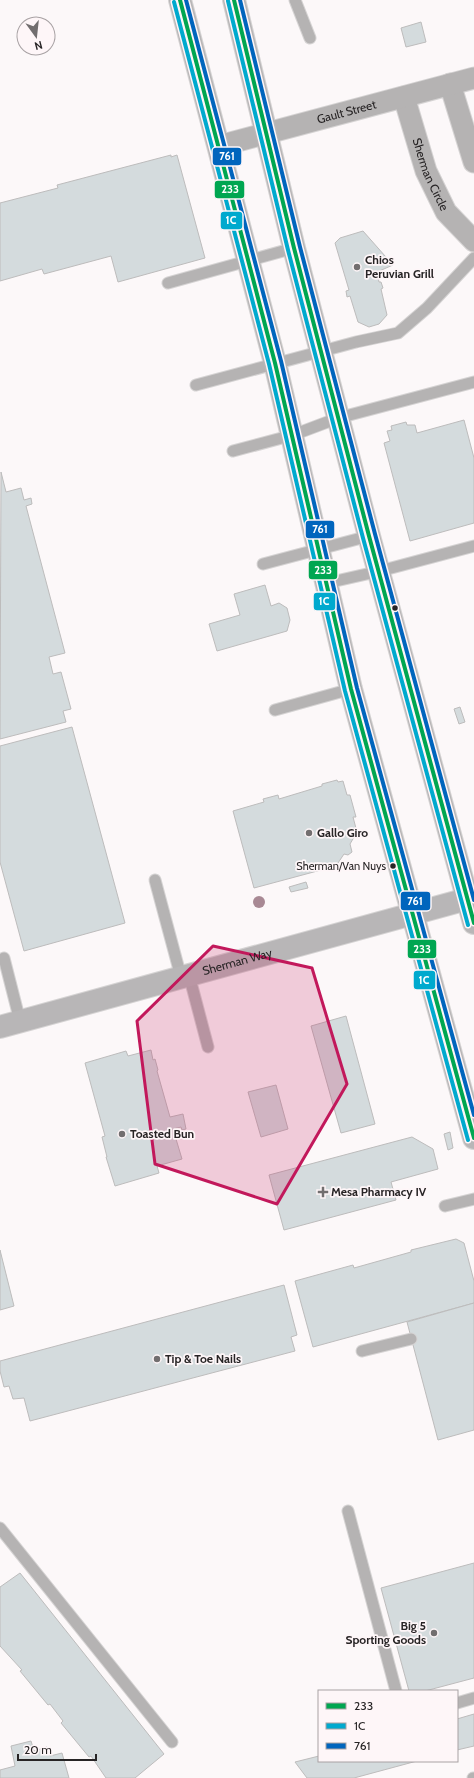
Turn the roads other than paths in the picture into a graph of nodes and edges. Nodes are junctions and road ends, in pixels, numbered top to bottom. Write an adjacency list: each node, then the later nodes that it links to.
1 (180, 0): 9 (main road)
2 (234, 0): 8 (main road)
3 (295, 0): 4 (lane)
4 (310, 38)
5 (474, 78): 6 (street, Gault Street)
6 (450, 84): 7 (street, Gault Street); 10 (street)
7 (404, 97): 8 (street, Gault Street); 11 (street, Sherman Circle)
8 (266, 132): 9 (street, Gault Street); 12 (main road)
9 (219, 146): 14 (main road)
10 (474, 162)
11 (474, 241)
12 (294, 248): 14 (lane); 16 (main road)
13 (474, 258): 16 (lane)
14 (248, 261): 15 (lane); 17 (main road)
15 (168, 283)
16 (321, 351): 17 (lane); 20 (main road)
17 (275, 363): 19 (lane); 21 (main road)
18 (474, 382): 20 (lane)
19 (196, 385)
20 (338, 418): 21 (lane); 23 (main road)
21 (293, 435): 22 (lane); 25 (main road)
22 (233, 451)
23 (369, 536): 25 (lane); 27 (main road)
24 (474, 546): 27 (lane)
25 (320, 549): 26 (lane); 28 (main road)
26 (263, 564)
27 (380, 571): 28 (lane); 32 (main road)
28 (327, 583): 29 (main road)
29 (351, 689): 30 (lane); 33 (main road)
30 (275, 710)
31 (155, 880): 36 (lane)
32 (471, 898): 33 (main road, Sherman Way); 34 (main road)
33 (413, 914): 36 (main road, Sherman Way); 39 (main road)
34 (474, 923)
35 (4, 958): 37 (lane)
36 (185, 976): 37 (main road, Sherman Way); 38 (lane)
37 (10, 1024)
38 (208, 1047)
39 (469, 1099): 40 (main road)
40 (474, 1138)
41 (474, 1199): 42 (lane)
42 (445, 1206)
43 (411, 1339): 44 (lane)
44 (362, 1351)
45 (348, 1511): 47 (lane)
46 (0, 1528): 50 (lane)
47 (396, 1690)
48 (474, 1698): 49 (lane)
49 (458, 1703)
50 (172, 1742)

